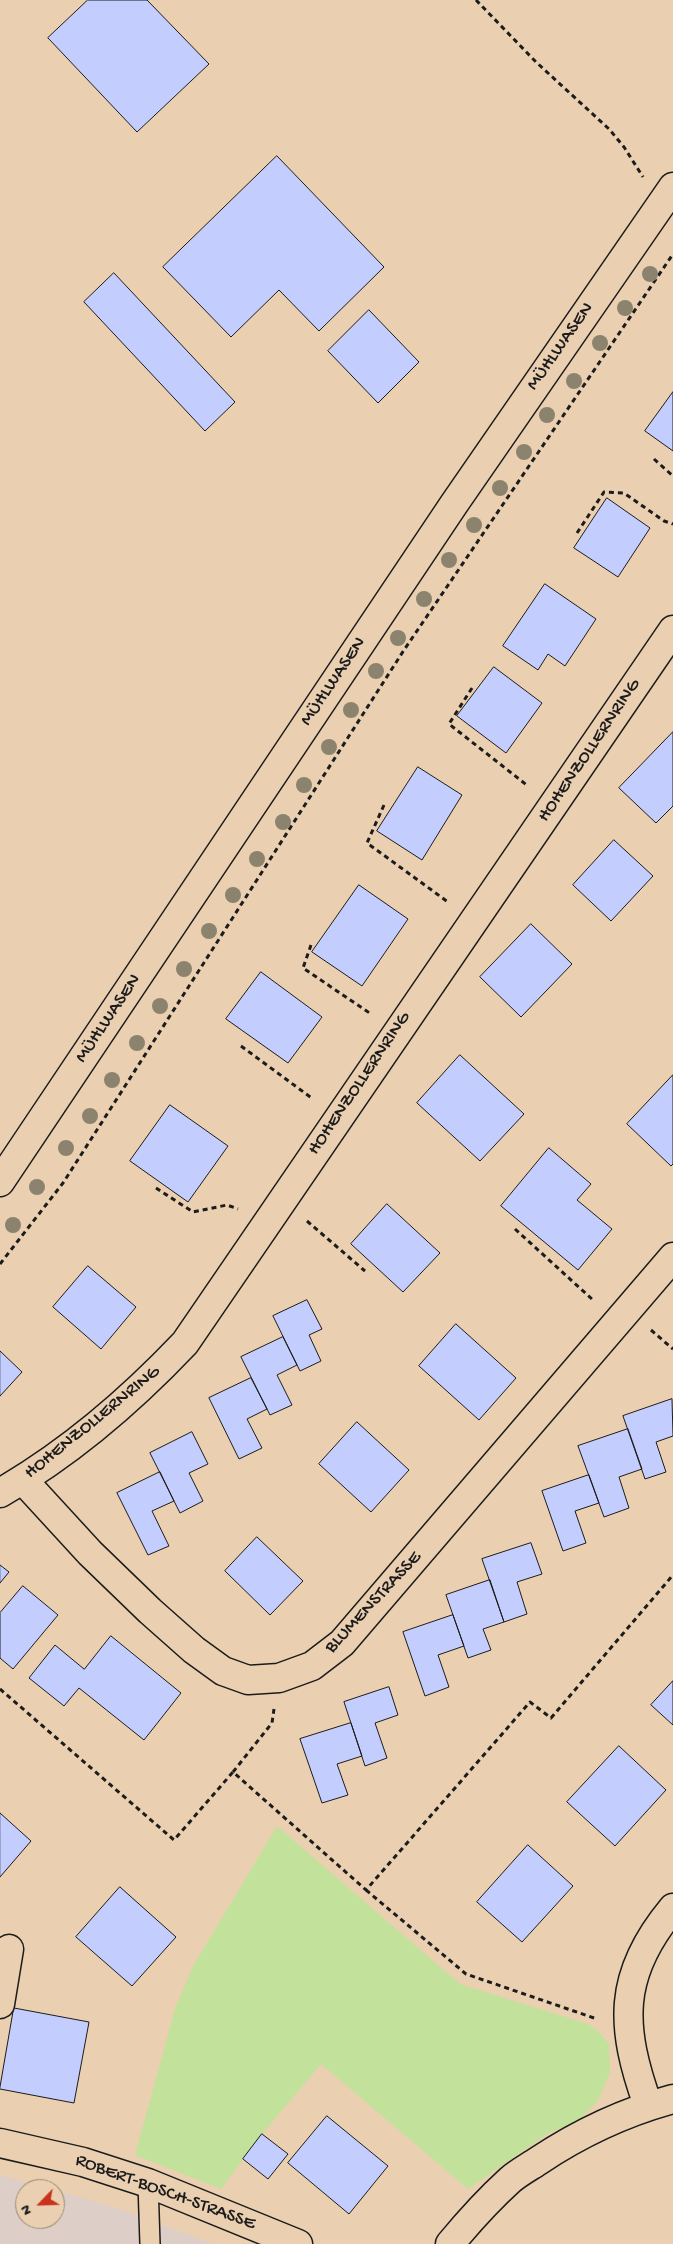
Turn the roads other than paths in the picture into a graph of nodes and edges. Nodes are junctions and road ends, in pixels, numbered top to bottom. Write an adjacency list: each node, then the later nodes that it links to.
1 (673, 187): 3 (street, MÜHLWASEN)
2 (673, 630): 5 (street, HOHENZOLLERNRING)
3 (0, 1182)
4 (673, 1257): 5 (street, BLUMENSTRASSE)
5 (12, 1487)
6 (673, 1908): 9 (street)
7 (10, 1949): 8 (street)
8 (0, 2004)
9 (661, 2102): 14 (street)
10 (0, 2143): 11 (street, ROBERT-BOSCH-STRASSE)
11 (148, 2183): 12 (lane); 13 (street, ROBERT-BOSCH-STRASSE)
12 (150, 2244)
13 (298, 2244)
14 (450, 2244)

